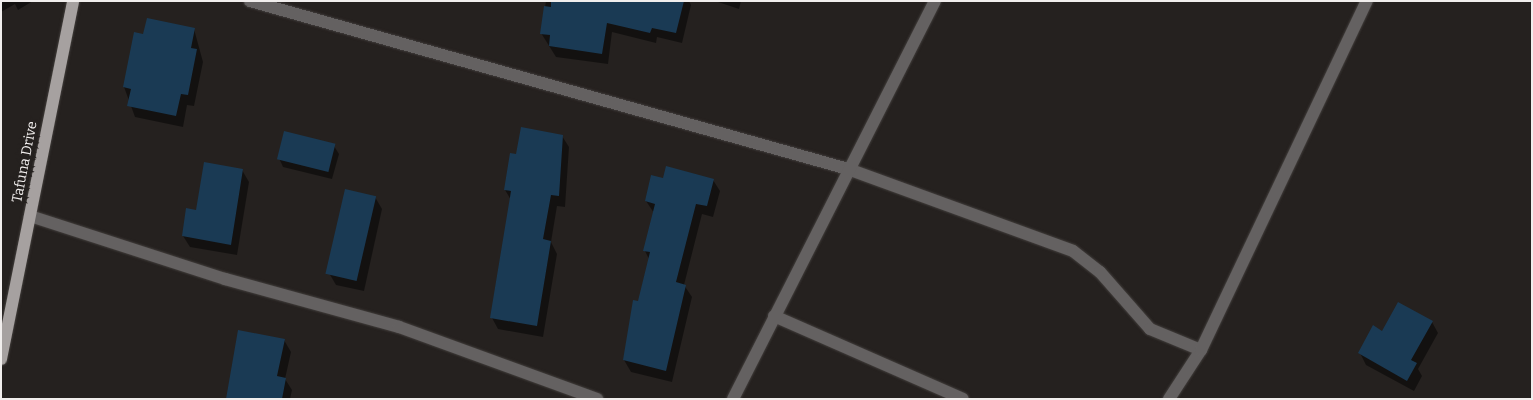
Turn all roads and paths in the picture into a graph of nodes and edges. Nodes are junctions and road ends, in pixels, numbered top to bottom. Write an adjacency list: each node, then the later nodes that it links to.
1 (73, 1): 6 (main road, Tafuna Drive)
2 (250, 1): 5 (street)
3 (935, 1): 5 (street)
4 (1367, 1): 8 (street)
5 (848, 169): 7 (street); 8 (street)
6 (30, 216): 9 (main road, Tafuna Drive); 10 (street)
7 (774, 316): 11 (street); 12 (street)
8 (1201, 350): 13 (street)
9 (1, 359)
10 (597, 399)
11 (733, 399)
12 (963, 399)
13 (1169, 399)

